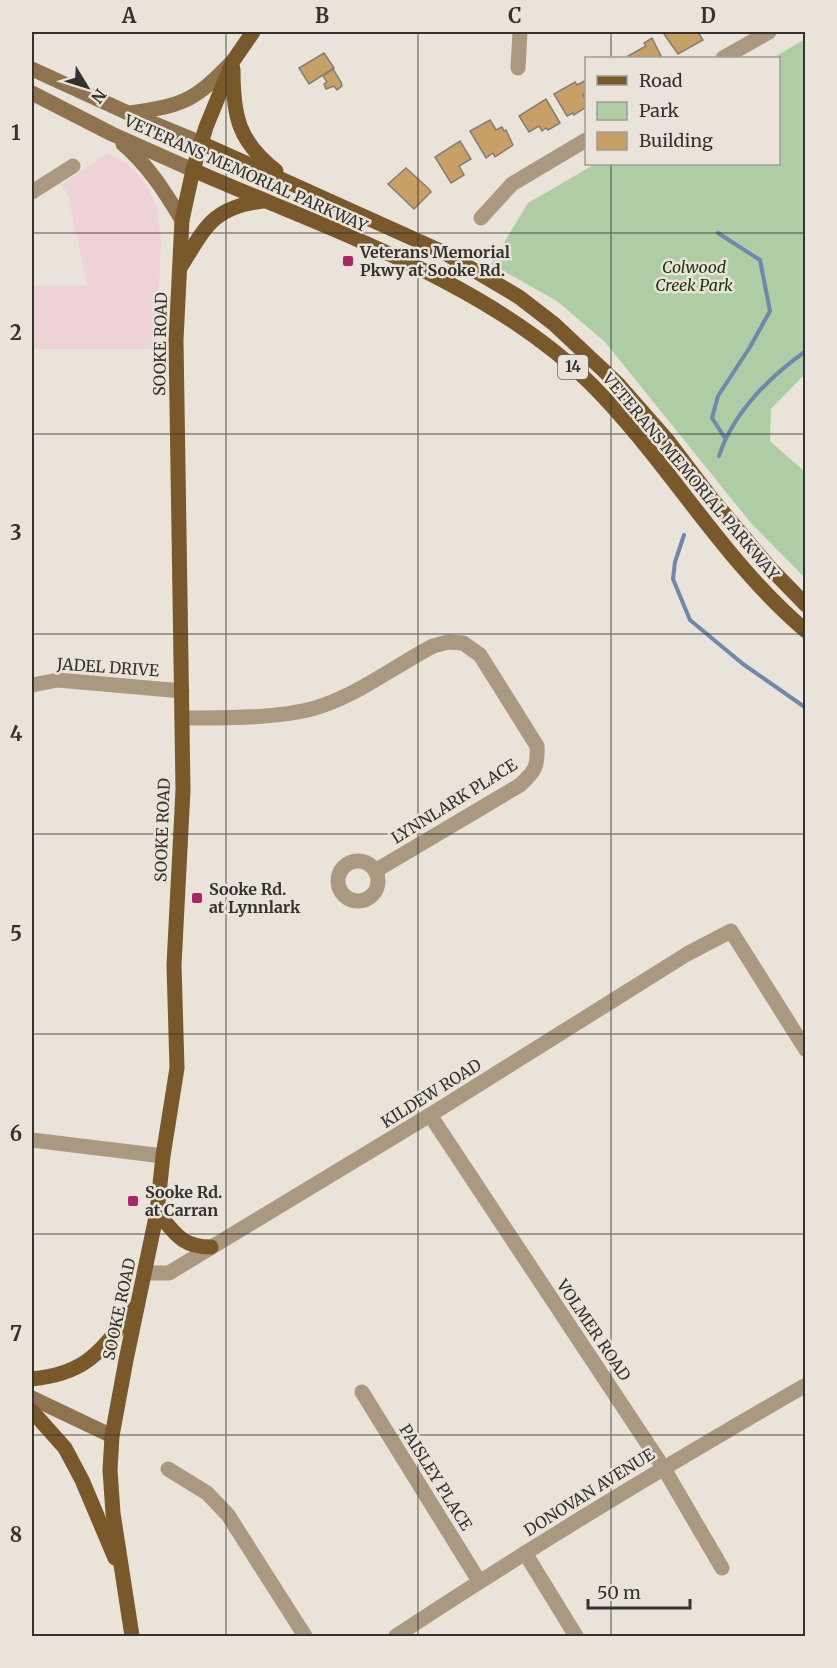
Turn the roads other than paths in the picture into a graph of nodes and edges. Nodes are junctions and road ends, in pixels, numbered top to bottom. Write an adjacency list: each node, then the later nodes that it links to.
1 (253, 32): 5 (main road, SOOKE ROAD)
2 (520, 32): 6 (street)
3 (769, 32): 4 (street)
4 (725, 57)
5 (233, 61): 9 (main road); 12 (main road, SOOKE ROAD); 15 (main road)
6 (518, 68)
7 (32, 69): 9 (main road, VETERANS MEMORIAL PARKWAY)
8 (32, 93): 10 (main road, VETERANS MEMORIAL PARKWAY)
9 (128, 113): 12 (main road, VETERANS MEMORIAL PARKWAY)
10 (112, 134): 14 (main road, VETERANS MEMORIAL PARKWAY); 19 (main road)
11 (585, 141): 18 (street)
12 (201, 143): 14 (main road, SOOKE ROAD); 15 (main road, VETERANS MEMORIAL PARKWAY / 14)
13 (73, 166): 16 (street)
14 (193, 170): 17 (main road, VETERANS MEMORIAL PARKWAY / 14); 19 (main road, SOOKE ROAD)
15 (298, 186): 21 (main road, VETERANS MEMORIAL PARKWAY / 14)
16 (32, 192)
17 (263, 201): 20 (main road); 22 (main road, VETERANS MEMORIAL PARKWAY / 14)
18 (481, 218)
19 (182, 220): 20 (main road, SOOKE ROAD)
20 (179, 269): 24 (main road, SOOKE ROAD)
21 (806, 605)
22 (806, 631)
23 (32, 686): 24 (street, JADEL DRIVE)
24 (182, 691): 25 (main road, SOOKE ROAD)
25 (182, 718): 26 (street, LYNNLARK PLACE); 30 (main road, SOOKE ROAD)
26 (375, 871)
27 (806, 1050): 28 (street, KILDEW ROAD)
28 (430, 1115): 32 (street, KILDEW ROAD); 41 (street, VOLMER ROAD)
29 (32, 1140): 30 (street)
30 (163, 1156): 31 (main road, SOOKE ROAD)
31 (157, 1212): 32 (main road); 33 (main road, SOOKE ROAD)
32 (210, 1246): 33 (street, KILDEW ROAD)
33 (145, 1273): 34 (main road, SOOKE ROAD)
34 (138, 1305): 35 (main road); 40 (main road, SOOKE ROAD)
35 (32, 1379)
36 (806, 1385): 41 (street, DONOVAN AVENUE)
37 (362, 1392): 45 (street, PAISLEY PLACE)
38 (32, 1398): 40 (main road)
39 (32, 1411): 46 (main road)
40 (112, 1436): 46 (main road, SOOKE ROAD)
41 (663, 1467): 43 (street, DONOVAN AVENUE); 44 (street, VOLMER ROAD)
42 (168, 1469): 48 (street)
43 (525, 1552): 45 (street, DONOVAN AVENUE); 50 (street)
44 (722, 1568)
45 (479, 1581): 49 (street, DONOVAN AVENUE)
46 (125, 1582): 47 (main road, SOOKE ROAD)
47 (132, 1636)
48 (304, 1636)
49 (396, 1636)
50 (576, 1636)

